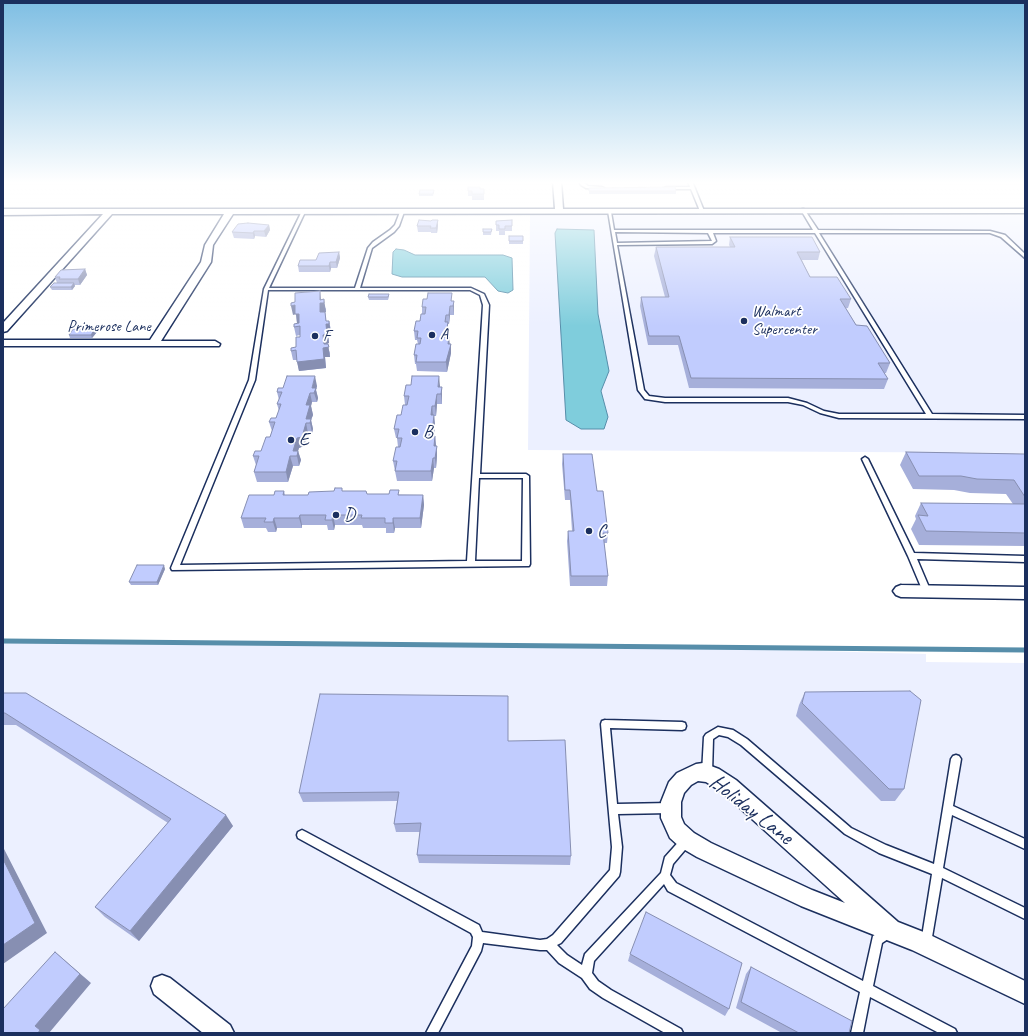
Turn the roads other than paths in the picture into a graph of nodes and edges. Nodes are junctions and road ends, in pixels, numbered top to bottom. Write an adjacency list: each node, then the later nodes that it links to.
1 (94, 229): 13 (street)
2 (219, 229): 15 (street)
3 (295, 229): 11 (lane)
4 (393, 229): 12 (lane)
5 (814, 229): 8 (lane)
6 (613, 231): 7 (lane); 9 (lane)
7 (710, 231): 8 (lane); 9 (lane)
8 (816, 232): 10 (lane); 17 (lane)
9 (615, 244): 17 (lane)
10 (1025, 257)
11 (266, 289): 12 (lane); 23 (lane)
12 (357, 290): 20 (lane)
13 (3, 330)
14 (3, 343): 15 (street, Primerose Lane)
15 (154, 343): 16 (street, Primerose Lane)
16 (215, 344)
17 (930, 416): 18 (lane)
18 (1025, 417)
19 (865, 459): 21 (lane)
20 (476, 476): 23 (lane); 23 (lane)
21 (912, 556): 22 (lane); 25 (lane)
22 (1025, 559)
23 (471, 564)
24 (901, 591): 25 (street)
25 (927, 592): 26 (street)
26 (1025, 593)
27 (682, 726): 32 (lane)
28 (956, 760): 31 (lane)
29 (707, 774): 30 (street, Holiday Lane); 36 (lane); 39 (street, Holiday Lane)
30 (671, 808): 32 (lane); 34 (street, Holiday Lane)
31 (948, 808): 35 (lane); 36 (lane)
32 (614, 809): 41 (lane)
33 (302, 835): 40 (lane)
34 (687, 840): 37 (lane); 39 (street, Holiday Lane)
35 (1025, 844)
36 (938, 871): 38 (lane); 42 (lane)
37 (665, 876): 43 (lane); 45 (lane)
38 (1025, 914)
39 (890, 930): 42 (street, Holiday Lane); 45 (lane)
40 (479, 937): 41 (lane); 48 (lane)
41 (549, 944): 43 (lane)
42 (926, 945): 46 (street, Holiday Lane)
43 (586, 974): 49 (lane)
44 (162, 986): 47 (street)
45 (866, 988): 50 (lane); 51 (lane)
46 (1025, 993)
47 (222, 1033)
48 (432, 1033)
49 (677, 1033)
50 (857, 1033)
51 (951, 1033)

